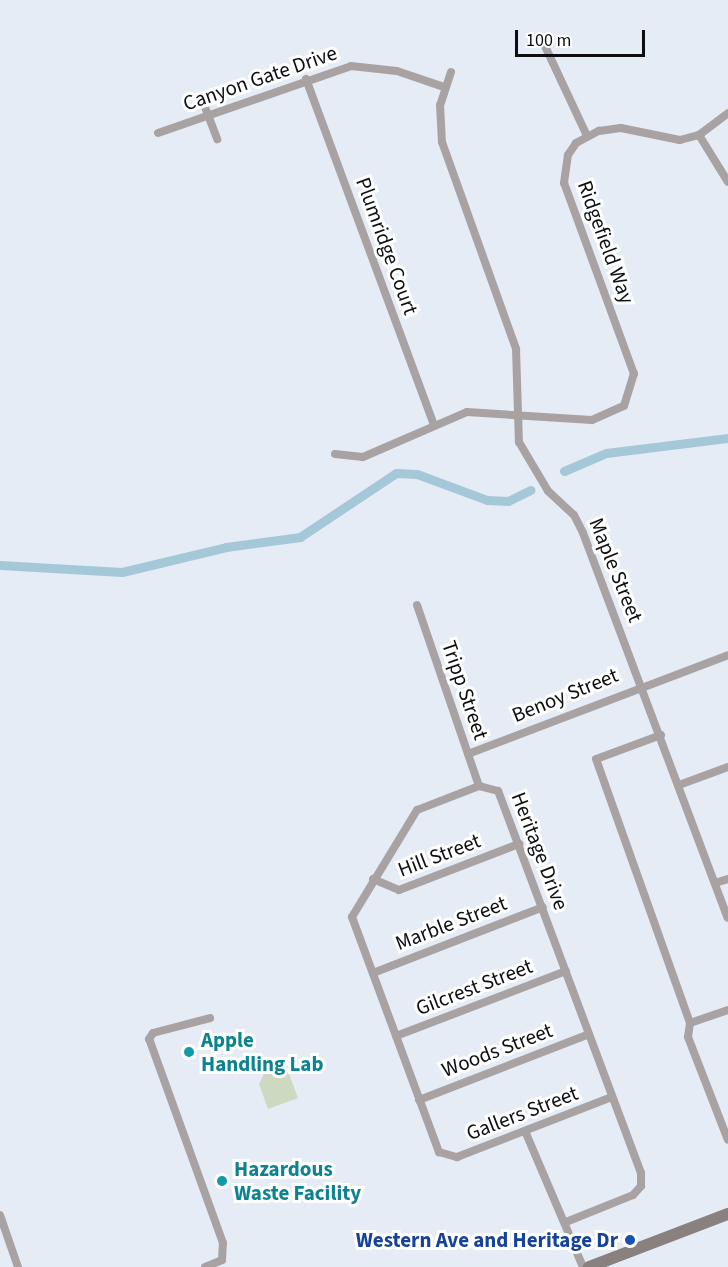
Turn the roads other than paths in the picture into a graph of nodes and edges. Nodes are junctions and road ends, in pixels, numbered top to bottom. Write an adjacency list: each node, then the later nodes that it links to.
1 (544, 44): 10 (street)
2 (451, 72): 4 (street, Maple Street)
3 (306, 79): 4 (street, Canyon Gate Drive); 7 (street, Canyon Gate Drive); 14 (street, Plumridge Court)
4 (444, 87): 13 (street, Maple Street)
5 (203, 102): 7 (street)
6 (728, 113): 9 (street)
7 (208, 115): 8 (street, Canyon Gate Drive); 11 (street)
8 (158, 133)
9 (699, 135): 10 (street); 12 (street)
10 (587, 136): 13 (street, Ridgefield Way)
11 (217, 140)
12 (728, 182)
13 (518, 414): 14 (street, Ridgefield Way); 18 (street, Maple Street)
14 (434, 425): 15 (street, Ridgefield Way)
15 (335, 454)
16 (417, 605): 20 (street, Tripp Street)
17 (728, 655): 18 (street, Benoy Street)
18 (643, 686): 19 (street, Maple Street); 20 (street, Benoy Street)
19 (661, 735): 22 (street, Maple Street); 34 (street)
20 (468, 754): 23 (street, Tripp Street)
21 (728, 767): 22 (street)
22 (679, 785): 27 (street, Maple Street)
23 (479, 786): 24 (street, Heritage Drive); 25 (street, Heritage Drive)
24 (519, 844): 25 (street, Hill Street); 28 (street, Heritage Drive)
25 (374, 879): 31 (street, Heritage Drive)
26 (728, 879): 27 (street)
27 (716, 883): 29 (street, Maple Street)
28 (543, 907): 30 (street, Heritage Drive); 31 (street, Marble Street)
29 (728, 918)
30 (566, 971): 35 (street, Heritage Drive); 36 (street, Gilcrest Street)
31 (373, 973): 36 (street, Heritage Drive)
32 (728, 1010): 34 (street)
33 (210, 1018): 46 (street)
34 (690, 1023): 40 (street)
35 (589, 1034): 37 (street, Heritage Drive); 38 (street, Woods Street)
36 (396, 1036): 38 (street, Heritage Drive)
37 (612, 1097): 39 (street, Gallers Street); 44 (street, Heritage Drive)
38 (419, 1100): 41 (street, Heritage Drive)
39 (525, 1131): 41 (street, Gallers Street); 44 (street)
40 (728, 1140)
41 (444, 1158)
42 (728, 1214): 48 (main road)
43 (0, 1215): 45 (street)
44 (566, 1222): 47 (street)
45 (18, 1267)
46 (205, 1267)
47 (584, 1267)
48 (589, 1267)

